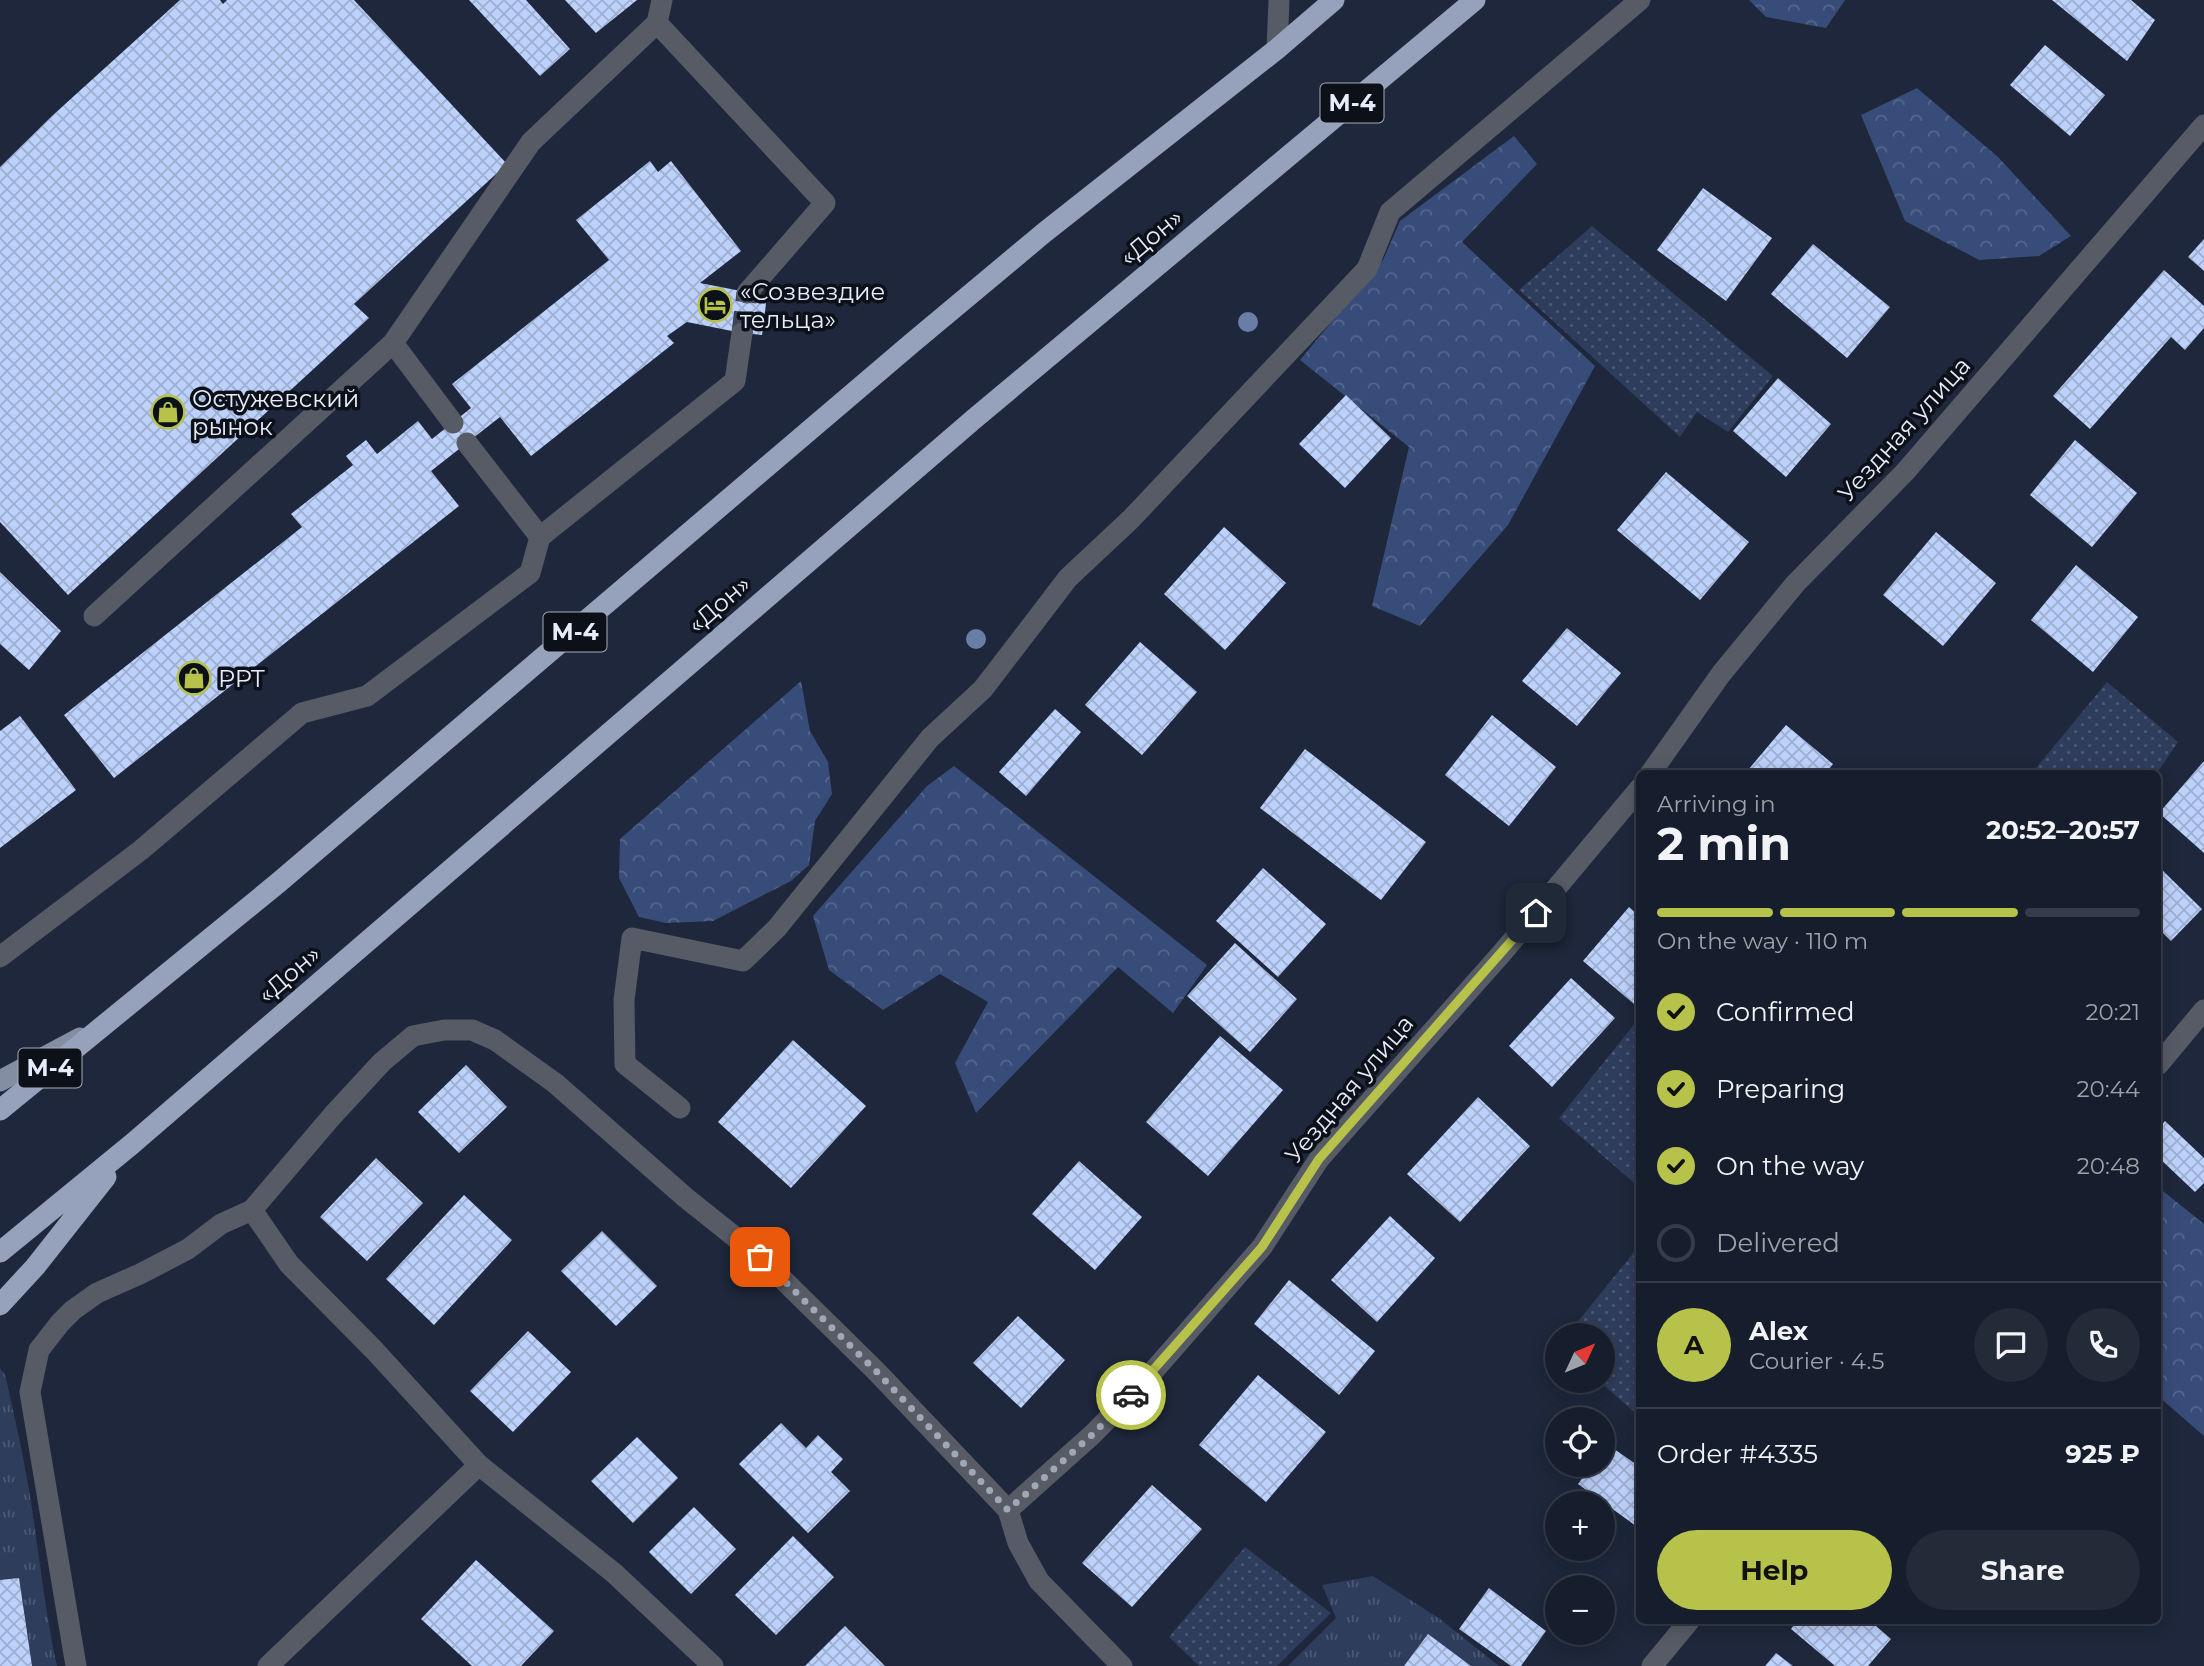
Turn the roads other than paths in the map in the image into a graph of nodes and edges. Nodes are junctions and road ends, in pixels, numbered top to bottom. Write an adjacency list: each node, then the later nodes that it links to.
1 (662, 0): 6 (street)
2 (1279, 0): 7 (street)
3 (1335, 0): 7 (highway, М-4)
4 (1475, 0): 25 (highway, «Дон» / М-4)
5 (1640, 0): 23 (street)
6 (657, 23): 9 (street); 11 (street)
7 (1277, 49): 20 (highway, М-4)
8 (2204, 125): 16 (street, Уездная улица)
9 (747, 293)
10 (742, 333): 14 (street)
11 (393, 343): 12 (street); 15 (street)
12 (453, 423)
13 (467, 443): 14 (street)
14 (540, 537): 18 (street)
15 (94, 616)
16 (1653, 770)
17 (1636, 793): 30 (street, Уездная улица)
18 (0, 957)
19 (2204, 1010): 21 (street)
20 (100, 1027): 22 (main road); 24 (highway, М-4)
21 (2161, 1061)
22 (0, 1082)
23 (680, 1108)
24 (0, 1110)
25 (132, 1144): 27 (highway, «Дон» / М-4); 28 (highway)
26 (252, 1210): 29 (street); 30 (street); 32 (street)
27 (0, 1252)
28 (0, 1305)
29 (479, 1465): 33 (street); 34 (street)
30 (1008, 1510): 35 (street)
31 (1687, 1624): 36 (street)
32 (76, 1666)
33 (268, 1666)
34 (713, 1666)
35 (1122, 1666)
36 (1652, 1666)

